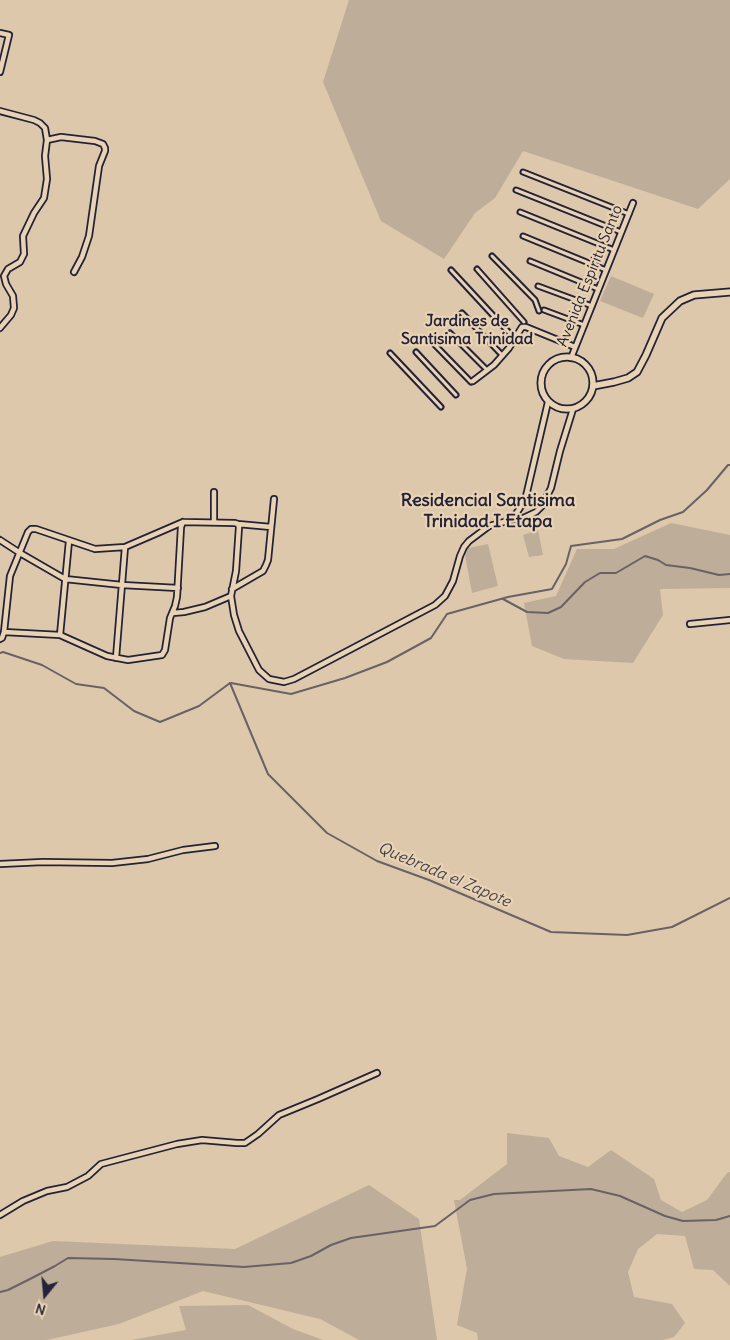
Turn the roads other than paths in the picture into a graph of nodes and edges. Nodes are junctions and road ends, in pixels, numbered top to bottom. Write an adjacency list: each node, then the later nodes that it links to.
1 (0, 33): 2 (street)
2 (0, 72)
3 (0, 111): 4 (street)
4 (47, 140): 18 (street); 26 (street)
5 (523, 172): 9 (street)
6 (516, 190): 10 (street)
7 (633, 203): 9 (street, Avenida Espíritu Santo)
8 (520, 212): 12 (street)
9 (628, 214): 10 (street, Avenida Espíritu Santo)
10 (621, 232): 12 (street, Avenida Espíritu Santo)
11 (523, 236): 17 (street)
12 (614, 250): 17 (street, Avenida Espíritu Santo)
13 (492, 256): 25 (street)
14 (530, 261): 20 (street)
15 (451, 270): 28 (street)
16 (477, 270): 24 (street)
17 (606, 270): 20 (street, Avenida Espíritu Santo)
18 (74, 272)
19 (538, 286): 22 (street)
20 (598, 290): 22 (street, Avenida Espíritu Santo)
21 (730, 292): 37 (street)
22 (592, 306): 25 (street, Avenida Espíritu Santo)
23 (462, 313): 33 (street)
24 (524, 322)
25 (584, 325): 30 (street, Avenida Espíritu Santo)
26 (0, 328)
27 (450, 333): 35 (street)
28 (515, 339): 30 (street); 33 (street)
29 (435, 345): 36 (street)
30 (575, 347): 34 (street, Avenida Espíritu Santo)
31 (416, 352): 38 (street)
32 (390, 353): 40 (street)
33 (502, 355): 35 (street)
34 (571, 358): 37 (street); 39 (street)
35 (487, 370): 36 (street)
36 (472, 381)
37 (593, 386): 41 (street)
38 (456, 395)
39 (548, 402): 41 (street); 44 (street)
40 (441, 407)
41 (573, 409): 44 (street)
42 (214, 492): 45 (street)
43 (274, 499): 48 (street)
44 (515, 519): 58 (street)
45 (214, 522): 46 (street); 47 (street)
46 (180, 524): 51 (street); 56 (street)
47 (238, 524): 48 (street); 57 (street)
48 (271, 528): 57 (street)
49 (0, 540): 52 (street)
50 (69, 541): 51 (street); 52 (street); 53 (street)
51 (125, 547): 54 (street)
52 (20, 553): 53 (street); 63 (street)
53 (65, 578): 54 (street); 64 (street)
54 (122, 585): 55 (street); 66 (street)
55 (168, 587): 56 (street); 59 (street)
56 (178, 588): 59 (street)
57 (232, 589): 58 (street)
58 (231, 596): 60 (street)
59 (177, 597): 60 (street)
60 (172, 613): 66 (street)
61 (730, 620): 62 (street)
62 (690, 624)
63 (4, 632): 64 (street); 65 (street)
64 (60, 635): 66 (street)
65 (0, 639)
66 (116, 658)
67 (215, 846): 68 (street)
68 (0, 864)
69 (377, 1073): 70 (street)
70 (0, 1215)

